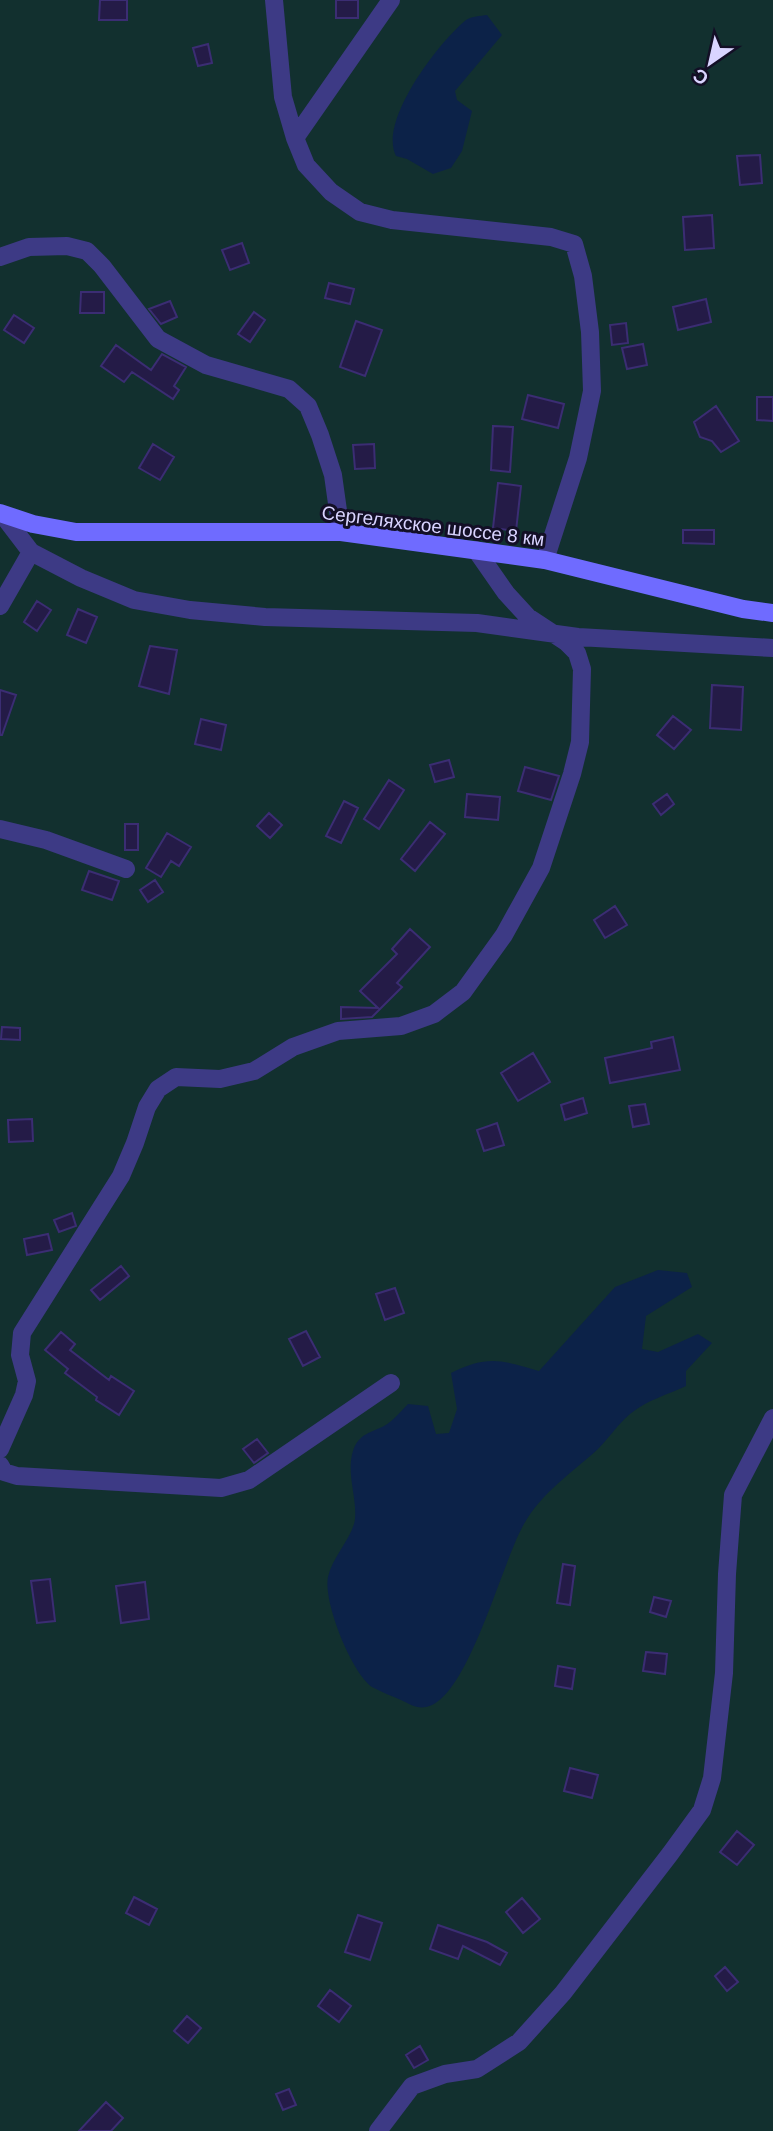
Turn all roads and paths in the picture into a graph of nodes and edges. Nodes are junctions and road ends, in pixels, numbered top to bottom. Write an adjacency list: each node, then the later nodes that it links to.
1 (274, 0): 3 (street)
2 (391, 0): 3 (street)
3 (295, 138): 9 (street)
4 (0, 257): 6 (street)
5 (1, 514): 6 (main road, Сергеляхское шоссе 8 км); 8 (street)
6 (341, 532): 7 (main road, Сергеляхское шоссе 8 км)
7 (476, 550): 9 (main road, Сергеляхское шоссе 8 км); 12 (street)
8 (32, 552): 10 (street); 12 (street)
9 (545, 560): 11 (main road, Сергеляхское шоссе 8 км)
10 (0, 606)
11 (773, 613)
12 (551, 632): 13 (street); 18 (street)
13 (773, 648)
14 (0, 830): 15 (street)
15 (126, 869)
16 (391, 1383): 19 (street)
17 (773, 1418): 20 (street)
18 (0, 1449)
19 (0, 1465)
20 (378, 2131)

